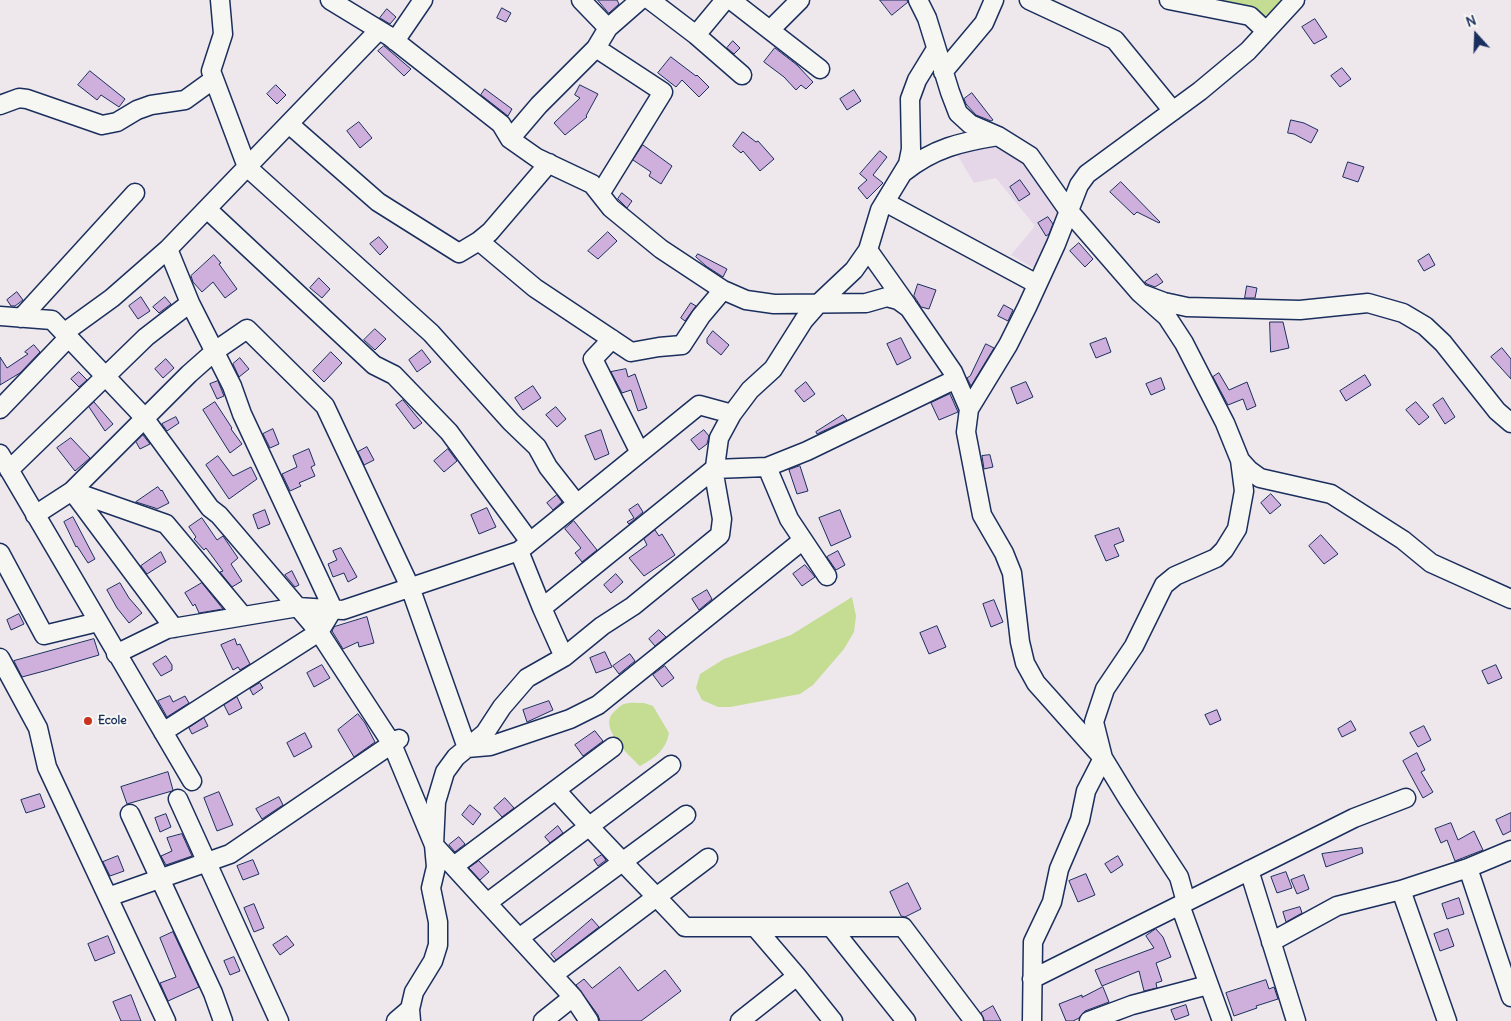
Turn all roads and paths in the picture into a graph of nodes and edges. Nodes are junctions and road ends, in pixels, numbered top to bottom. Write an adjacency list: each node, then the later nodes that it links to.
1 (220, 0): 27 (street)
2 (330, 0): 15 (street)
3 (423, 0): 21 (street)
4 (582, 0): 16 (street)
5 (640, 0): 16 (street)
6 (650, 0): 20 (street)
7 (725, 0): 20 (street)
8 (731, 0): 18 (street)
9 (800, 0): 18 (street)
10 (918, 0): 23 (street)
11 (994, 0): 25 (street)
12 (1029, 0): 29 (street)
13 (1169, 0): 19 (street)
14 (1295, 0): 19 (street)
15 (353, 6): 17 (street)
16 (608, 28): 22 (street)
17 (379, 30): 21 (street); 30 (street)
18 (770, 30): 24 (street)
19 (1266, 31): 29 (street)
20 (696, 35): 26 (street)
21 (395, 41): 32 (street)
22 (596, 48): 32 (street); 37 (street)
23 (936, 49): 25 (street); 35 (street)
24 (820, 69)
25 (943, 72): 31 (street)
26 (742, 75)
27 (214, 79): 28 (street); 34 (street)
28 (0, 104)
29 (1172, 111): 40 (street)
30 (289, 124): 34 (street); 41 (street)
31 (998, 136): 35 (street); 40 (street)
32 (510, 139): 33 (street)
33 (549, 163): 37 (street); 41 (street)
34 (248, 167): 39 (street); 69 (street)
35 (902, 174): 38 (street)
36 (135, 193): 51 (street)
37 (600, 194): 45 (street)
38 (885, 202): 43 (street); 44 (street)
39 (206, 209): 42 (street); 72 (street)
40 (1068, 210): 44 (street); 46 (street)
41 (479, 241): 53 (street)
42 (168, 250): 47 (street); 52 (street)
43 (868, 250): 48 (street); 49 (street)
44 (1037, 284): 58 (street)
45 (723, 290): 48 (street); 53 (street)
46 (1140, 292): 61 (street); 64 (street)
47 (190, 303): 54 (street); 55 (street)
48 (819, 303): 49 (street); 59 (street)
49 (909, 308): 56 (street)
50 (0, 316): 51 (street)
51 (20, 318): 52 (street)
52 (67, 334): 55 (street); 57 (street)
53 (612, 339): 62 (street)
54 (214, 351): 60 (street); 75 (street); 79 (street)
55 (106, 376): 60 (street); 67 (street)
56 (956, 379): 58 (street); 65 (street)
57 (0, 409)
58 (969, 409): 91 (street)
59 (732, 414): 62 (street); 66 (street)
60 (144, 418): 68 (street); 77 (street)
61 (1511, 422)
62 (640, 453): 69 (street)
63 (0, 454): 67 (street)
64 (1240, 460): 76 (street); 91 (street)
65 (767, 467): 66 (street); 71 (street)
66 (714, 469): 78 (street); 85 (street)
67 (9, 470): 70 (street)
68 (72, 491): 70 (street); 80 (street); 82 (street)
69 (577, 504): 72 (street)
70 (35, 515): 81 (street)
71 (803, 540): 74 (street); 90 (street)
72 (524, 547): 75 (street); 78 (street)
73 (0, 552): 81 (street)
74 (827, 576)
75 (410, 588): 79 (street); 90 (street)
76 (1511, 600)
77 (298, 607): 79 (street); 80 (street); 83 (street)
78 (542, 608): 85 (street)
79 (333, 609): 83 (street)
80 (244, 616): 82 (street)
81 (98, 622): 84 (street)
82 (174, 628): 84 (street)
83 (319, 632): 87 (street); 88 (street)
84 (116, 654): 87 (street)
85 (564, 657): 90 (street)
86 (0, 658): 110 (street)
87 (163, 732): 93 (street)
88 (396, 742): 100 (street); 103 (street)
89 (613, 747): 94 (street)
90 (467, 748): 100 (street)
91 (1103, 758): 113 (street); 120 (street)
92 (671, 765): 99 (street)
93 (192, 781)
94 (556, 790): 99 (street); 105 (street)
95 (1406, 798): 107 (street)
96 (178, 799): 103 (street)
97 (130, 814): 108 (street)
98 (686, 815): 104 (street)
99 (588, 827): 104 (street); 112 (street)
100 (434, 844): 105 (street); 124 (street)
101 (1511, 850): 106 (street)
102 (708, 858): 111 (street)
103 (206, 862): 108 (street); 128 (street)
104 (623, 862): 111 (street); 116 (street)
105 (454, 866): 112 (street)
106 (1468, 868): 109 (street); 123 (street)
107 (1249, 870): 113 (street); 117 (street)
108 (159, 879): 110 (street); 127 (street)
109 (1401, 890): 117 (street); 139 (street)
110 (108, 897): 126 (street)
111 (657, 897): 114 (street); 118 (street)
112 (487, 903): 116 (street)
113 (1183, 903): 120 (street); 121 (street)
114 (754, 927): 115 (street); 119 (street)
115 (831, 927): 133 (street); 134 (street)
116 (519, 938): 118 (street)
117 (1271, 942): 138 (street)
118 (553, 975): 122 (street)
119 (797, 976): 125 (street); 132 (street)
120 (1032, 979): 135 (street)
121 (1208, 984): 136 (street); 137 (street)
122 (573, 997): 130 (street); 131 (street)
123 (1511, 998)
124 (410, 1015): 129 (street)
125 (829, 1019)
126 (166, 1021)
127 (223, 1021)
128 (279, 1021)
129 (396, 1021)
130 (543, 1021)
131 (589, 1021)
132 (740, 1021)
133 (906, 1021)
134 (974, 1021)
135 (1032, 1021)
136 (1089, 1021)
137 (1222, 1021)
138 (1296, 1021)
139 (1447, 1021)

